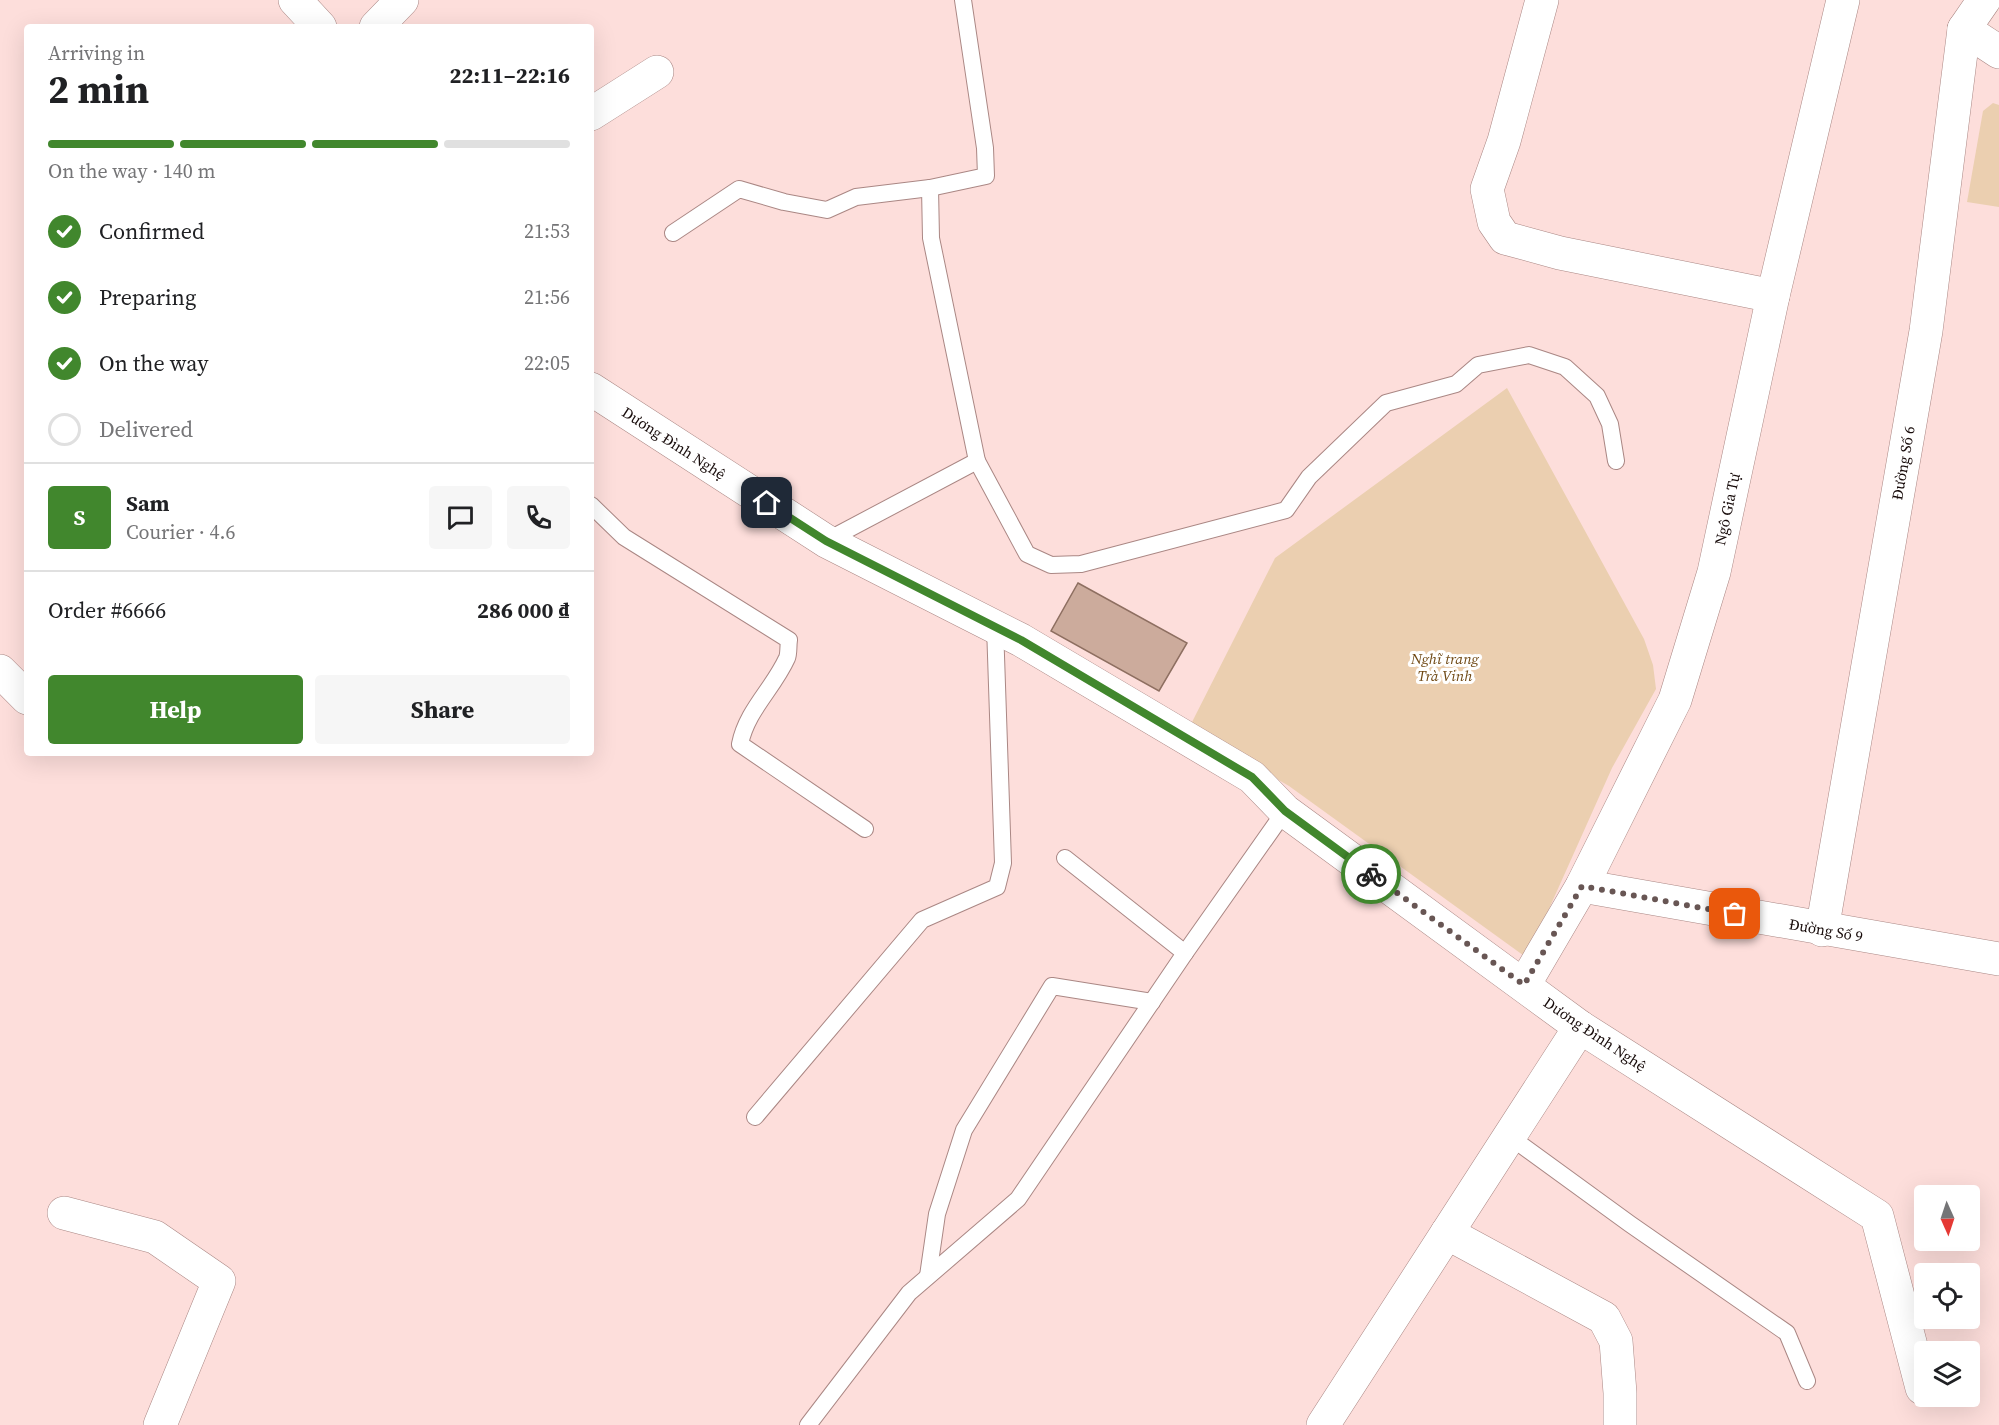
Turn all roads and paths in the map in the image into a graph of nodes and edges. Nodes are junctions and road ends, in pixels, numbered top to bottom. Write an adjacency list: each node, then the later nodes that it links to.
1 (295, 0): 7 (street)
2 (402, 0): 8 (street)
3 (963, 0): 13 (lane)
4 (1542, 0): 15 (street)
5 (1843, 0): 15 (street, Ngô Gia Tự)
6 (1984, 0): 9 (street, Đường Số 6)
7 (317, 24)
8 (379, 24)
9 (1964, 29): 10 (street); 28 (street, Đường Số 6)
10 (1999, 52)
11 (657, 72): 12 (street)
12 (594, 112)
13 (930, 188): 14 (lane); 17 (lane)
14 (673, 233)
15 (1773, 296): 27 (street, Ngô Gia Tự)
16 (594, 391): 20 (street, Dương Đình Nghệ)
17 (977, 461): 18 (lane); 20 (lane)
18 (1616, 461)
19 (594, 508): 25 (lane)
20 (826, 541): 21 (street, Dương Đình Nghệ)
21 (995, 626): 24 (street, Dương Đình Nghệ); 34 (lane)
22 (0, 671): 23 (street)
23 (24, 695)
24 (1285, 811): 29 (lane); 31 (street, Dương Đình Nghệ)
25 (865, 829)
26 (1065, 858): 29 (lane)
27 (1582, 886): 28 (street, Đường Số 9); 31 (street, Ngô Gia Tự)
28 (1822, 930): 30 (street, Đường Số 9)
29 (1185, 953): 32 (lane)
30 (1999, 959)
31 (1524, 985): 33 (street, Dương Đình Nghệ)
32 (1152, 1002): 38 (lane); 38 (lane)
33 (1580, 1027): 35 (street); 39 (street, Dương Đình Nghệ)
34 (755, 1116)
35 (1509, 1136): 37 (street); 40 (lane)
36 (64, 1213): 41 (street)
37 (1447, 1233): 43 (street); 44 (street)
38 (928, 1276): 42 (lane)
39 (1914, 1357)
40 (1807, 1381)
41 (160, 1425)
42 (808, 1425)
43 (1323, 1425)
44 (1620, 1425)

